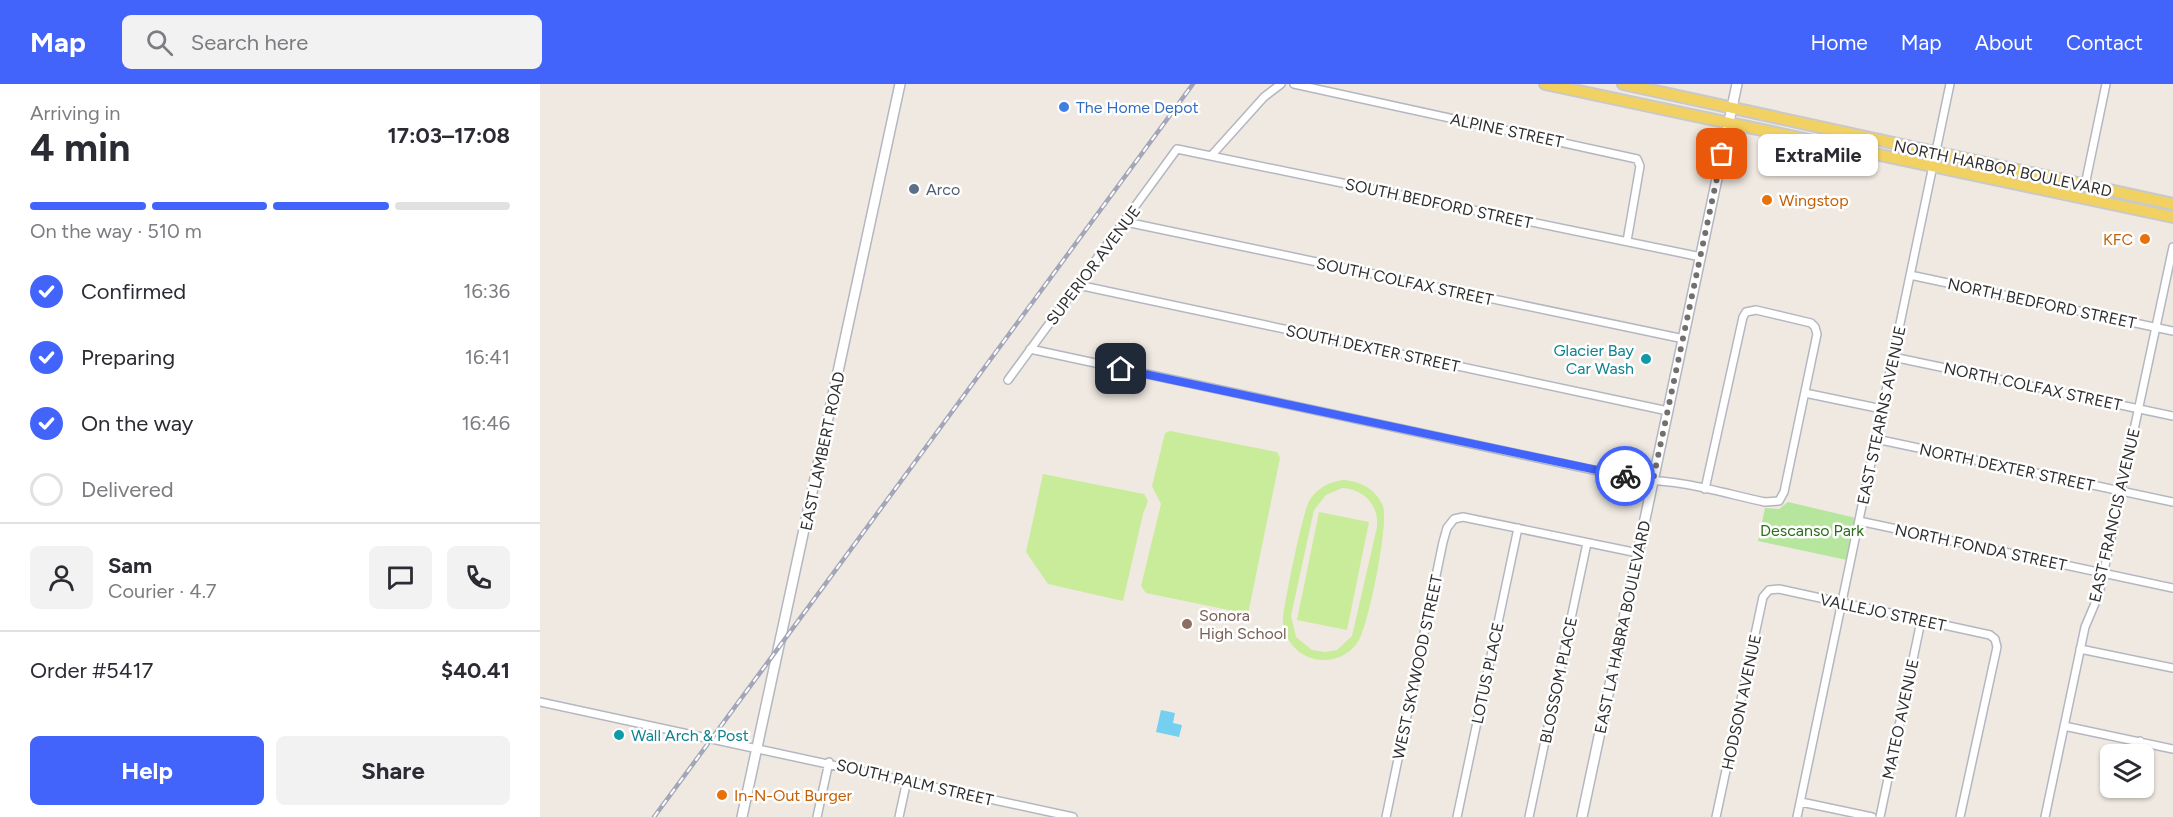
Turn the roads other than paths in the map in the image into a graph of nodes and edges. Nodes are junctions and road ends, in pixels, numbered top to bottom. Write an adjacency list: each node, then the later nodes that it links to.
1 (900, 84): 54 (main road, EAST LAMBERT ROAD)
2 (1281, 84): 12 (street)
3 (1294, 84): 18 (street, ALPINE STREET)
4 (1545, 84): 10 (main road, NORTH HARBOR BOULEVARD)
5 (1623, 84): 9 (main road, NORTH HARBOR BOULEVARD)
6 (1737, 84): 9 (main road, EAST LA HABRA BOULEVARD)
7 (1950, 84): 13 (street, EAST STEARNS AVENUE)
8 (2106, 84): 14 (street)
9 (1732, 107): 10 (main road, EAST LA HABRA BOULEVARD); 13 (main road, NORTH HARBOR BOULEVARD)
10 (1729, 121): 13 (main road, NORTH HARBOR BOULEVARD); 20 (main road, EAST LA HABRA BOULEVARD)
11 (1178, 149): 12 (street, SOUTH BEDFORD STREET); 17 (street, SUPERIOR AVENUE)
12 (1211, 156): 18 (street, SOUTH BEDFORD STREET)
13 (1934, 160): 14 (main road, NORTH HARBOR BOULEVARD); 16 (main road, NORTH HARBOR BOULEVARD); 21 (street, EAST STEARNS AVENUE)
14 (2085, 185): 15 (main road, NORTH HARBOR BOULEVARD)
15 (2173, 203): 16 (street)
16 (2171, 216)
17 (1126, 222): 22 (street, SUPERIOR AVENUE); 25 (street, SOUTH COLFAX STREET)
18 (1627, 241): 20 (street, SOUTH BEDFORD STREET)
19 (2173, 247): 23 (street, EAST FRANCIS AVENUE)
20 (1701, 257): 25 (main road, EAST LA HABRA BOULEVARD)
21 (1910, 275): 23 (street, NORTH BEDFORD STREET); 27 (street, EAST STEARNS AVENUE)
22 (1078, 285): 26 (street, SUPERIOR AVENUE); 32 (street, SOUTH DEXTER STREET)
23 (2156, 327): 24 (street, NORTH BEDFORD STREET); 31 (street, EAST FRANCIS AVENUE)
24 (2173, 331)
25 (1684, 339): 32 (main road, EAST LA HABRA BOULEVARD)
26 (1030, 349): 28 (street, SUPERIOR AVENUE); 35 (street)
27 (1893, 357): 30 (street, EAST STEARNS AVENUE); 31 (street, NORTH COLFAX STREET)
28 (1008, 380)
29 (1805, 393): 30 (street); 36 (street); 36 (street)
30 (1882, 409): 34 (street, EAST STEARNS AVENUE)
31 (2139, 409): 33 (street, NORTH COLFAX STREET); 37 (street, EAST FRANCIS AVENUE)
32 (1668, 411): 35 (main road, EAST LA HABRA BOULEVARD)
33 (2173, 416)
34 (1876, 439): 37 (street, NORTH DEXTER STREET); 39 (street, EAST STEARNS AVENUE)
35 (1653, 480): 36 (street); 42 (main road, EAST LA HABRA BOULEVARD)
36 (1705, 489)
37 (2121, 491): 38 (street, NORTH DEXTER STREET); 43 (street, EAST FRANCIS AVENUE)
38 (2173, 502)
39 (1859, 521): 43 (street, NORTH FONDA STREET); 46 (street, EAST STEARNS AVENUE)
40 (1518, 528): 41 (street); 63 (street, WEST SKYWOOD STREET); 64 (street, LOTUS PLACE)
41 (1587, 543): 42 (street); 65 (street, BLOSSOM PLACE)
42 (1638, 553): 66 (main road, EAST LA HABRA BOULEVARD)
43 (2104, 573): 44 (street, NORTH FONDA STREET); 48 (street, EAST FRANCIS AVENUE)
44 (2173, 588)
45 (1769, 590): 46 (street, VALLEJO STREET); 67 (street, HODSON AVENUE)
46 (1843, 603): 47 (street, VALLEJO STREET); 58 (street, EAST STEARNS AVENUE)
47 (1921, 621): 70 (street, MATEO AVENUE); 71 (street, VALLEJO STREET)
48 (2080, 649): 49 (street); 51 (street, EAST FRANCIS AVENUE)
49 (2173, 668)
50 (540, 702): 54 (street, SOUTH PALM STREET)
51 (2064, 726): 52 (street); 72 (street, EAST FRANCIS AVENUE)
52 (2140, 741): 53 (street); 55 (street)
53 (2140, 744)
54 (757, 747): 56 (street, SOUTH PALM STREET); 59 (main road, EAST LAMBERT ROAD)
55 (2173, 748)
56 (829, 762): 57 (street, SOUTH PALM STREET); 60 (street)
57 (907, 780): 61 (street); 62 (street, SOUTH PALM STREET)
58 (1801, 802): 68 (street, EAST STEARNS AVENUE); 69 (street)
59 (742, 817)
60 (817, 817)
61 (899, 817)
62 (1071, 817)
63 (1386, 817)
64 (1456, 817)
65 (1529, 817)
66 (1582, 817)
67 (1716, 817)
68 (1797, 817)
69 (1872, 817)
70 (1880, 817)
71 (1960, 817)
72 (2045, 817)

